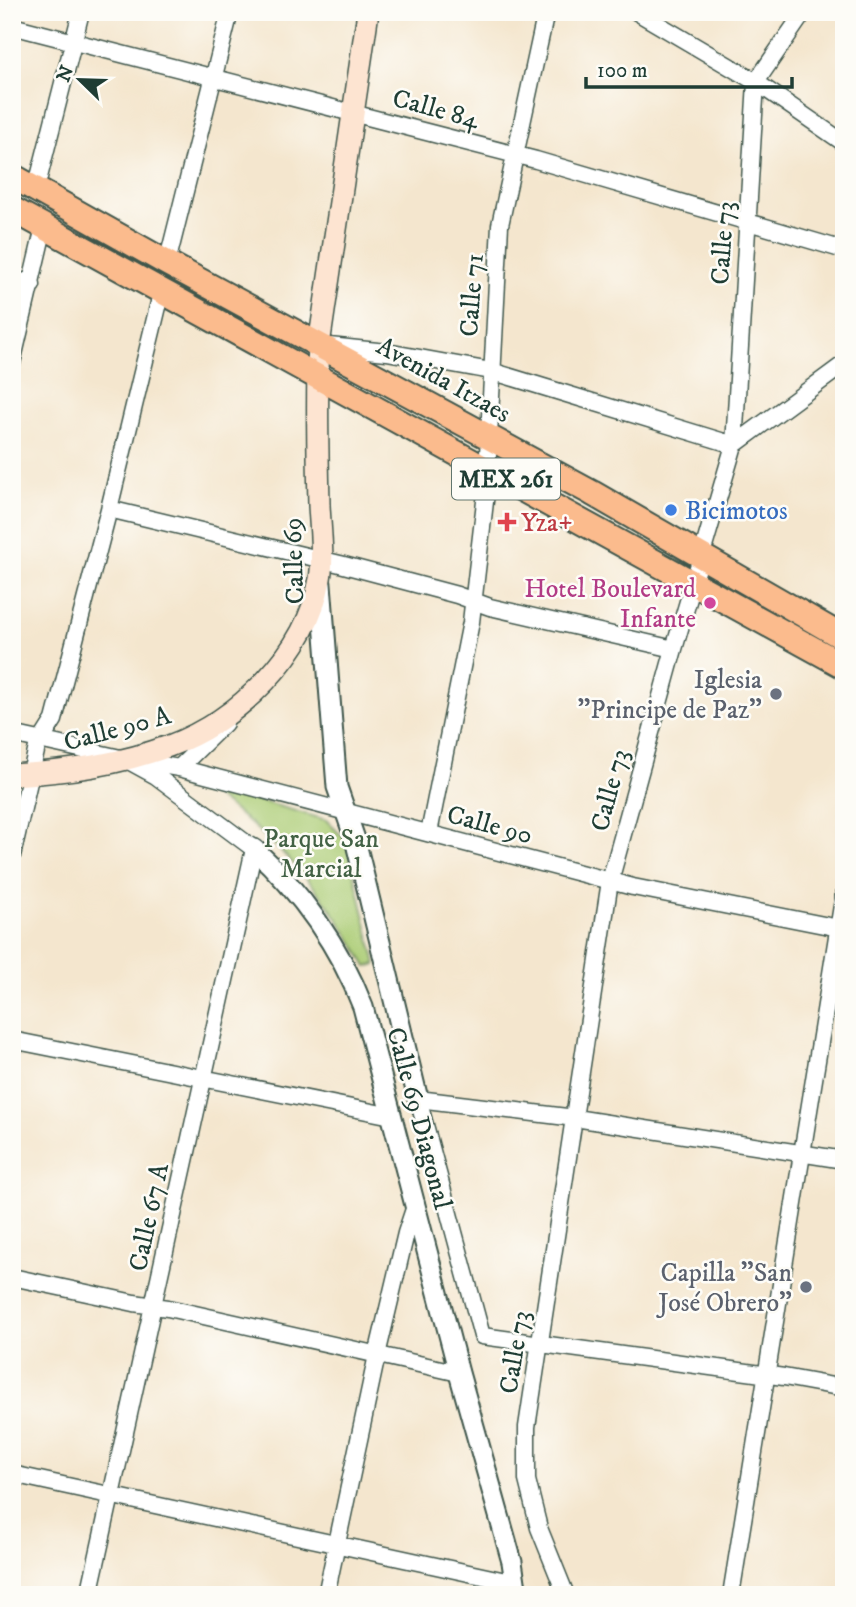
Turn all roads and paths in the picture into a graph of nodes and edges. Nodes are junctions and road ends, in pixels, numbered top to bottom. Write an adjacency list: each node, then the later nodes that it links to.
1 (81, 12): 8 (street)
2 (230, 12): 9 (street)
3 (368, 12): 11 (main road, Calle 69)
4 (546, 12): 13 (street, Calle 71)
5 (637, 12): 10 (street)
6 (804, 12): 10 (street)
7 (12, 26): 8 (street, Calle 84)
8 (75, 41): 9 (street, Calle 84); 15 (street)
9 (214, 78): 11 (street, Calle 84); 20 (street)
10 (756, 82): 12 (street); 17 (street, Calle 73)
11 (353, 113): 13 (street, Calle 84); 24 (main road, Calle 69)
12 (844, 143)
13 (514, 154): 17 (street, Calle 84); 27 (street, Calle 71)
14 (12, 176): 15 (main road, Avenida Itzaes / MEX 261)
15 (36, 189): 20 (main road, Avenida Itzaes / MEX 261)
16 (12, 208): 18 (main road, MEX 261)
17 (748, 223): 19 (street, Calle 84); 30 (street, Calle 73)
18 (44, 226): 22 (street); 23 (main road, MEX 261)
19 (844, 250)
20 (167, 263): 24 (main road, Avenida Itzaes / MEX 261)
21 (12, 278): 22 (street)
22 (32, 285): 25 (street)
23 (162, 290): 28 (main road, MEX 261); 32 (street)
24 (319, 345): 27 (street); 28 (main road, Calle 69); 29 (main road, Avenida Itzaes / MEX 261)
25 (12, 363)
26 (844, 364): 30 (street)
27 (491, 371): 29 (street, Calle 71); 30 (street)
28 (318, 375): 31 (main road, MEX 261); 34 (main road, Calle 69)
29 (489, 438): 31 (street, Calle 71); 33 (main road, Avenida Itzaes / MEX 261)
30 (734, 445): 33 (street, Calle 73)
31 (488, 469): 35 (main road, MEX 261); 36 (street, Calle 71)
32 (109, 509): 34 (street); 41 (street)
33 (701, 557): 35 (street, Calle 73); 37 (main road, Avenida Itzaes / MEX 261)
34 (321, 568): 36 (street); 40 (main road, Calle 90 A); 45 (street, Calle 69)
35 (694, 582): 38 (street, Calle 73); 39 (main road, MEX 261)
36 (473, 601): 38 (street); 46 (street, Calle 71)
37 (844, 638)
38 (674, 649): 49 (street, Calle 73)
39 (844, 666)
40 (258, 689): 42 (main road, Calle 90 A); 43 (street)
41 (29, 740): 42 (street); 44 (street)
42 (125, 759): 43 (street, Calle 90); 44 (main road, Calle 90 A); 47 (street, Calle 69 Diagonal)
43 (179, 768): 45 (street, Calle 90)
44 (21, 775): 48 (street)
45 (347, 811): 46 (street, Calle 90); 54 (street, Calle 69)
46 (429, 833): 49 (street, Calle 90)
47 (254, 849): 53 (street, Calle 67 A); 55 (street, Calle 69 Diagonal)
48 (12, 856)
49 (610, 881): 51 (street, Calle 90); 56 (street, Calle 73)
50 (844, 893): 51 (street)
51 (841, 928): 57 (street)
52 (12, 1040): 53 (street)
53 (203, 1078): 55 (street); 61 (street, Calle 67 A)
54 (418, 1099): 56 (street); 62 (street)
55 (392, 1116): 59 (street, Calle 69 Diagonal)
56 (575, 1118): 57 (street); 62 (street, Calle 73)
57 (801, 1153): 58 (street); 65 (street)
58 (844, 1160)
59 (416, 1203): 63 (street); 64 (street, Calle 69 Diagonal)
60 (12, 1277): 61 (street)
61 (153, 1306): 63 (street); 68 (street, Calle 67 A)
62 (540, 1344): 65 (street); 73 (street, Calle 73)
63 (377, 1355): 64 (street); 69 (street)
64 (459, 1373): 70 (street, Calle 69 Diagonal)
65 (766, 1376): 66 (street); 74 (street)
66 (844, 1388)
67 (12, 1474): 68 (street)
68 (112, 1497): 69 (street); 71 (street, Calle 67 A)
69 (336, 1546): 70 (street); 72 (street)
70 (516, 1589)
71 (89, 1595)
72 (326, 1595)
73 (566, 1595)
74 (731, 1595)

